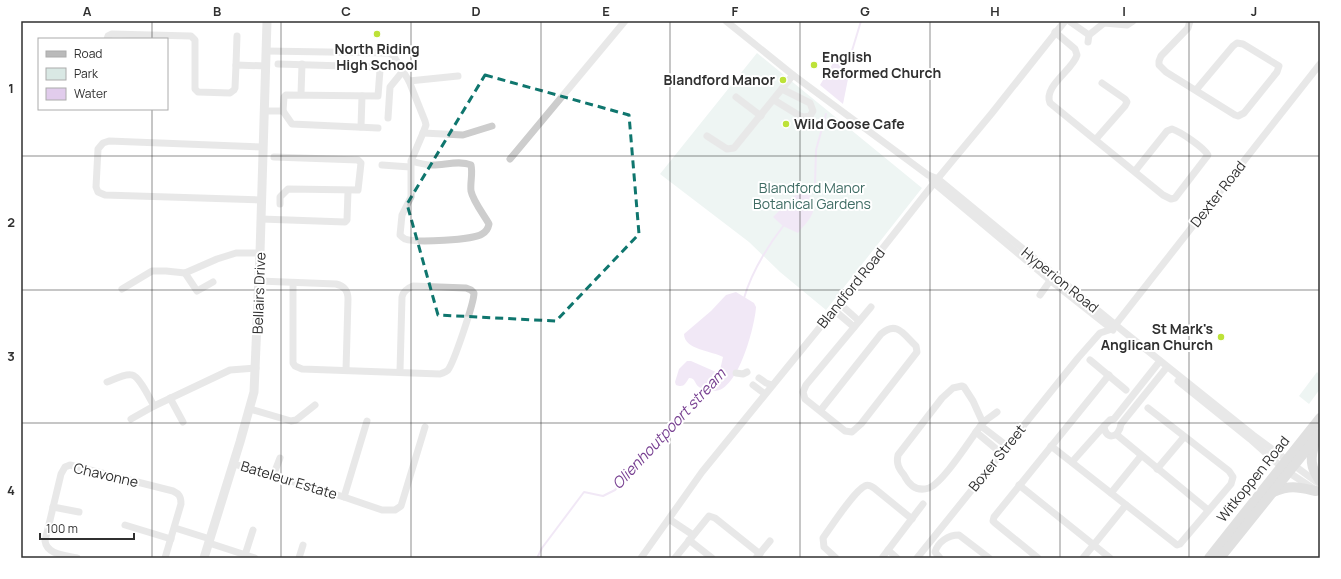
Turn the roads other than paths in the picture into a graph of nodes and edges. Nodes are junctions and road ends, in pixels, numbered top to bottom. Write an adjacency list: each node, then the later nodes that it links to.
1 (267, 21): 11 (street, Bellairs Drive)
2 (625, 21): 40 (street)
3 (726, 21): 18 (street, Hyperion Road)
4 (1065, 21): 8 (street, Blandford Road)
5 (1069, 21): 6 (street)
6 (1133, 21)
7 (1190, 21): 23 (street)
8 (1055, 32): 37 (street); 44 (street, Blandford Road)
9 (237, 36): 15 (street)
10 (107, 38): 15 (street)
11 (266, 51): 16 (street, Bellairs Drive); 17 (street)
12 (278, 64): 13 (street)
13 (302, 64): 24 (street); 25 (street)
14 (1320, 64): 63 (street, Dexter Road)
15 (236, 65): 16 (street)
16 (266, 66): 28 (street, Bellairs Drive)
17 (403, 71): 20 (street); 31 (street)
18 (794, 75): 22 (street); 44 (street, Hyperion Road)
19 (458, 76): 20 (street)
20 (409, 81): 35 (street)
21 (1102, 83): 37 (street)
22 (782, 89): 27 (street); 27 (street)
23 (1196, 90): 23 (street)
24 (301, 94): 25 (street); 29 (street)
25 (362, 96): 33 (street)
26 (736, 97): 30 (street)
27 (774, 100): 30 (street)
28 (264, 111): 29 (street); 38 (street, Bellairs Drive)
29 (283, 111): 33 (street)
30 (761, 116): 36 (street)
31 (388, 118)
32 (492, 126): 35 (street)
33 (361, 127): 34 (street)
34 (378, 128)
35 (423, 133): 41 (street)
36 (707, 136)
37 (1096, 139): 43 (street)
38 (263, 147): 46 (street, Bellairs Drive); 46 (street)
39 (274, 156): 45 (street)
40 (510, 159)
41 (411, 164): 41 (street); 42 (street)
42 (382, 166)
43 (1135, 171): 43 (street)
44 (936, 181): 51 (street, Hyperion Road); 57 (street, Blandford Road)
45 (348, 190): 47 (street); 48 (street)
46 (262, 200): 48 (street, Bellairs Drive)
47 (280, 204)
48 (261, 219): 49 (street, Bellairs Drive)
49 (260, 253): 50 (street); 53 (street, Bellairs Drive)
50 (185, 273): 52 (street); 55 (street)
51 (1053, 277): 56 (street); 61 (street, Hyperion Road); 63 (street, Hyperion Road)
52 (213, 282)
53 (259, 282): 54 (street); 67 (street, Bellairs Drive)
54 (293, 282): 69 (street); 69 (street)
55 (122, 289)
56 (1040, 295)
57 (839, 303): 59 (street, Blandford Road); 60 (street)
58 (871, 307): 60 (street)
59 (834, 310): 62 (street); 77 (street, Blandford Road)
60 (859, 321): 62 (street)
61 (1101, 321): 63 (street, Hyperion Road); 64 (street, Boxer Street)
62 (854, 327): 87 (street)
63 (1114, 327): 64 (street, Boxer Street); 66 (street, Hyperion Road)
64 (1078, 358): 100 (street, Boxer Street)
65 (1090, 360): 73 (street)
66 (1159, 363): 68 (street, Hyperion Road); 81 (street)
67 (256, 368): 80 (street); 86 (street, Bellairs Drive)
68 (1166, 369): 82 (street); 107 (street, Hyperion Road)
69 (346, 370): 70 (street)
70 (400, 371): 70 (street)
71 (746, 372): 72 (street)
72 (736, 373)
73 (1109, 375): 78 (street); 101 (street)
74 (759, 378): 77 (street)
75 (107, 382): 84 (street)
76 (753, 384): 79 (street)
77 (772, 384): 79 (street, Blandford Road)
78 (1126, 390)
79 (765, 394): 120 (street, Blandford Road)
80 (170, 398): 84 (street); 92 (street)
81 (1131, 398): 82 (street); 94 (street)
82 (1138, 403): 97 (street)
83 (316, 405): 86 (street)
84 (154, 406): 90 (street)
85 (1148, 408): 99 (street)
86 (250, 409): 106 (street, Bellairs Drive)
87 (820, 411): 87 (street)
88 (996, 412): 93 (street)
89 (1320, 418): 107 (main road, Witkoppen Road)
90 (131, 419)
91 (367, 421): 114 (street, Bateleur Estate)
92 (183, 422)
93 (982, 424): 96 (street); 96 (street); 100 (street)
94 (1104, 426): 97 (street); 105 (street)
95 (425, 427): 114 (street, Bateleur Estate)
96 (976, 432): 102 (street)
97 (1117, 435): 103 (street)
98 (1318, 435): 107 (main road, Witkoppen Road); 111 (main road)
99 (1184, 437): 108 (street); 118 (street)
100 (1007, 446): 102 (street, Boxer Street)
101 (1051, 446): 105 (street); 110 (street)
102 (1001, 453): 145 (street, Boxer Street)
103 (1141, 456): 108 (street); 113 (street)
104 (280, 458): 109 (street)
105 (1072, 462): 113 (street)
106 (234, 464): 109 (street, Bateleur Estate); 127 (street, Bellairs Drive)
107 (1287, 465): 111 (street, Hyperion Road); 112 (main road, Witkoppen Road); 151 (main road, Witkoppen Road)
108 (1158, 469): 118 (street)
109 (273, 476): 114 (street, Bateleur Estate)
110 (1019, 484): 130 (street); 148 (street)
111 (1319, 487): 112 (main road)
112 (1272, 492): 152 (main road, Witkoppen Road)
113 (1111, 493): 116 (street)
114 (344, 497)
115 (923, 504): 121 (street)
116 (1126, 505): 118 (street); 130 (street)
117 (53, 507): 119 (street); 123 (street, Chavonne); 134 (street, Chavonne)
118 (1208, 510)
119 (79, 512)
120 (669, 519): 125 (street); 139 (street, Blandford Road)
121 (912, 519): 131 (street); 142 (street)
122 (125, 525): 126 (street)
123 (175, 528): 126 (street, Chavonne); 127 (street)
124 (253, 530): 132 (street)
125 (691, 537): 133 (street); 140 (street); 141 (street)
126 (171, 539): 135 (street, Chavonne)
127 (209, 541): 132 (street); 136 (street, Bellairs Drive)
128 (770, 541): 133 (street)
129 (303, 545): 138 (street)
130 (1093, 545): 149 (street); 150 (street)
131 (888, 550): 143 (street); 144 (street)
132 (245, 555): 137 (street)
133 (758, 556)
134 (77, 558)
135 (165, 558)
136 (204, 558)
137 (255, 558)
138 (299, 558)
139 (641, 558)
140 (675, 558)
141 (712, 558)
142 (836, 558)
143 (882, 558)
144 (897, 558)
145 (918, 558)
146 (940, 558): 147 (street)
147 (989, 558)
148 (1038, 558)
149 (1083, 558)
150 (1110, 558)
151 (1209, 558)
152 (1220, 558)

